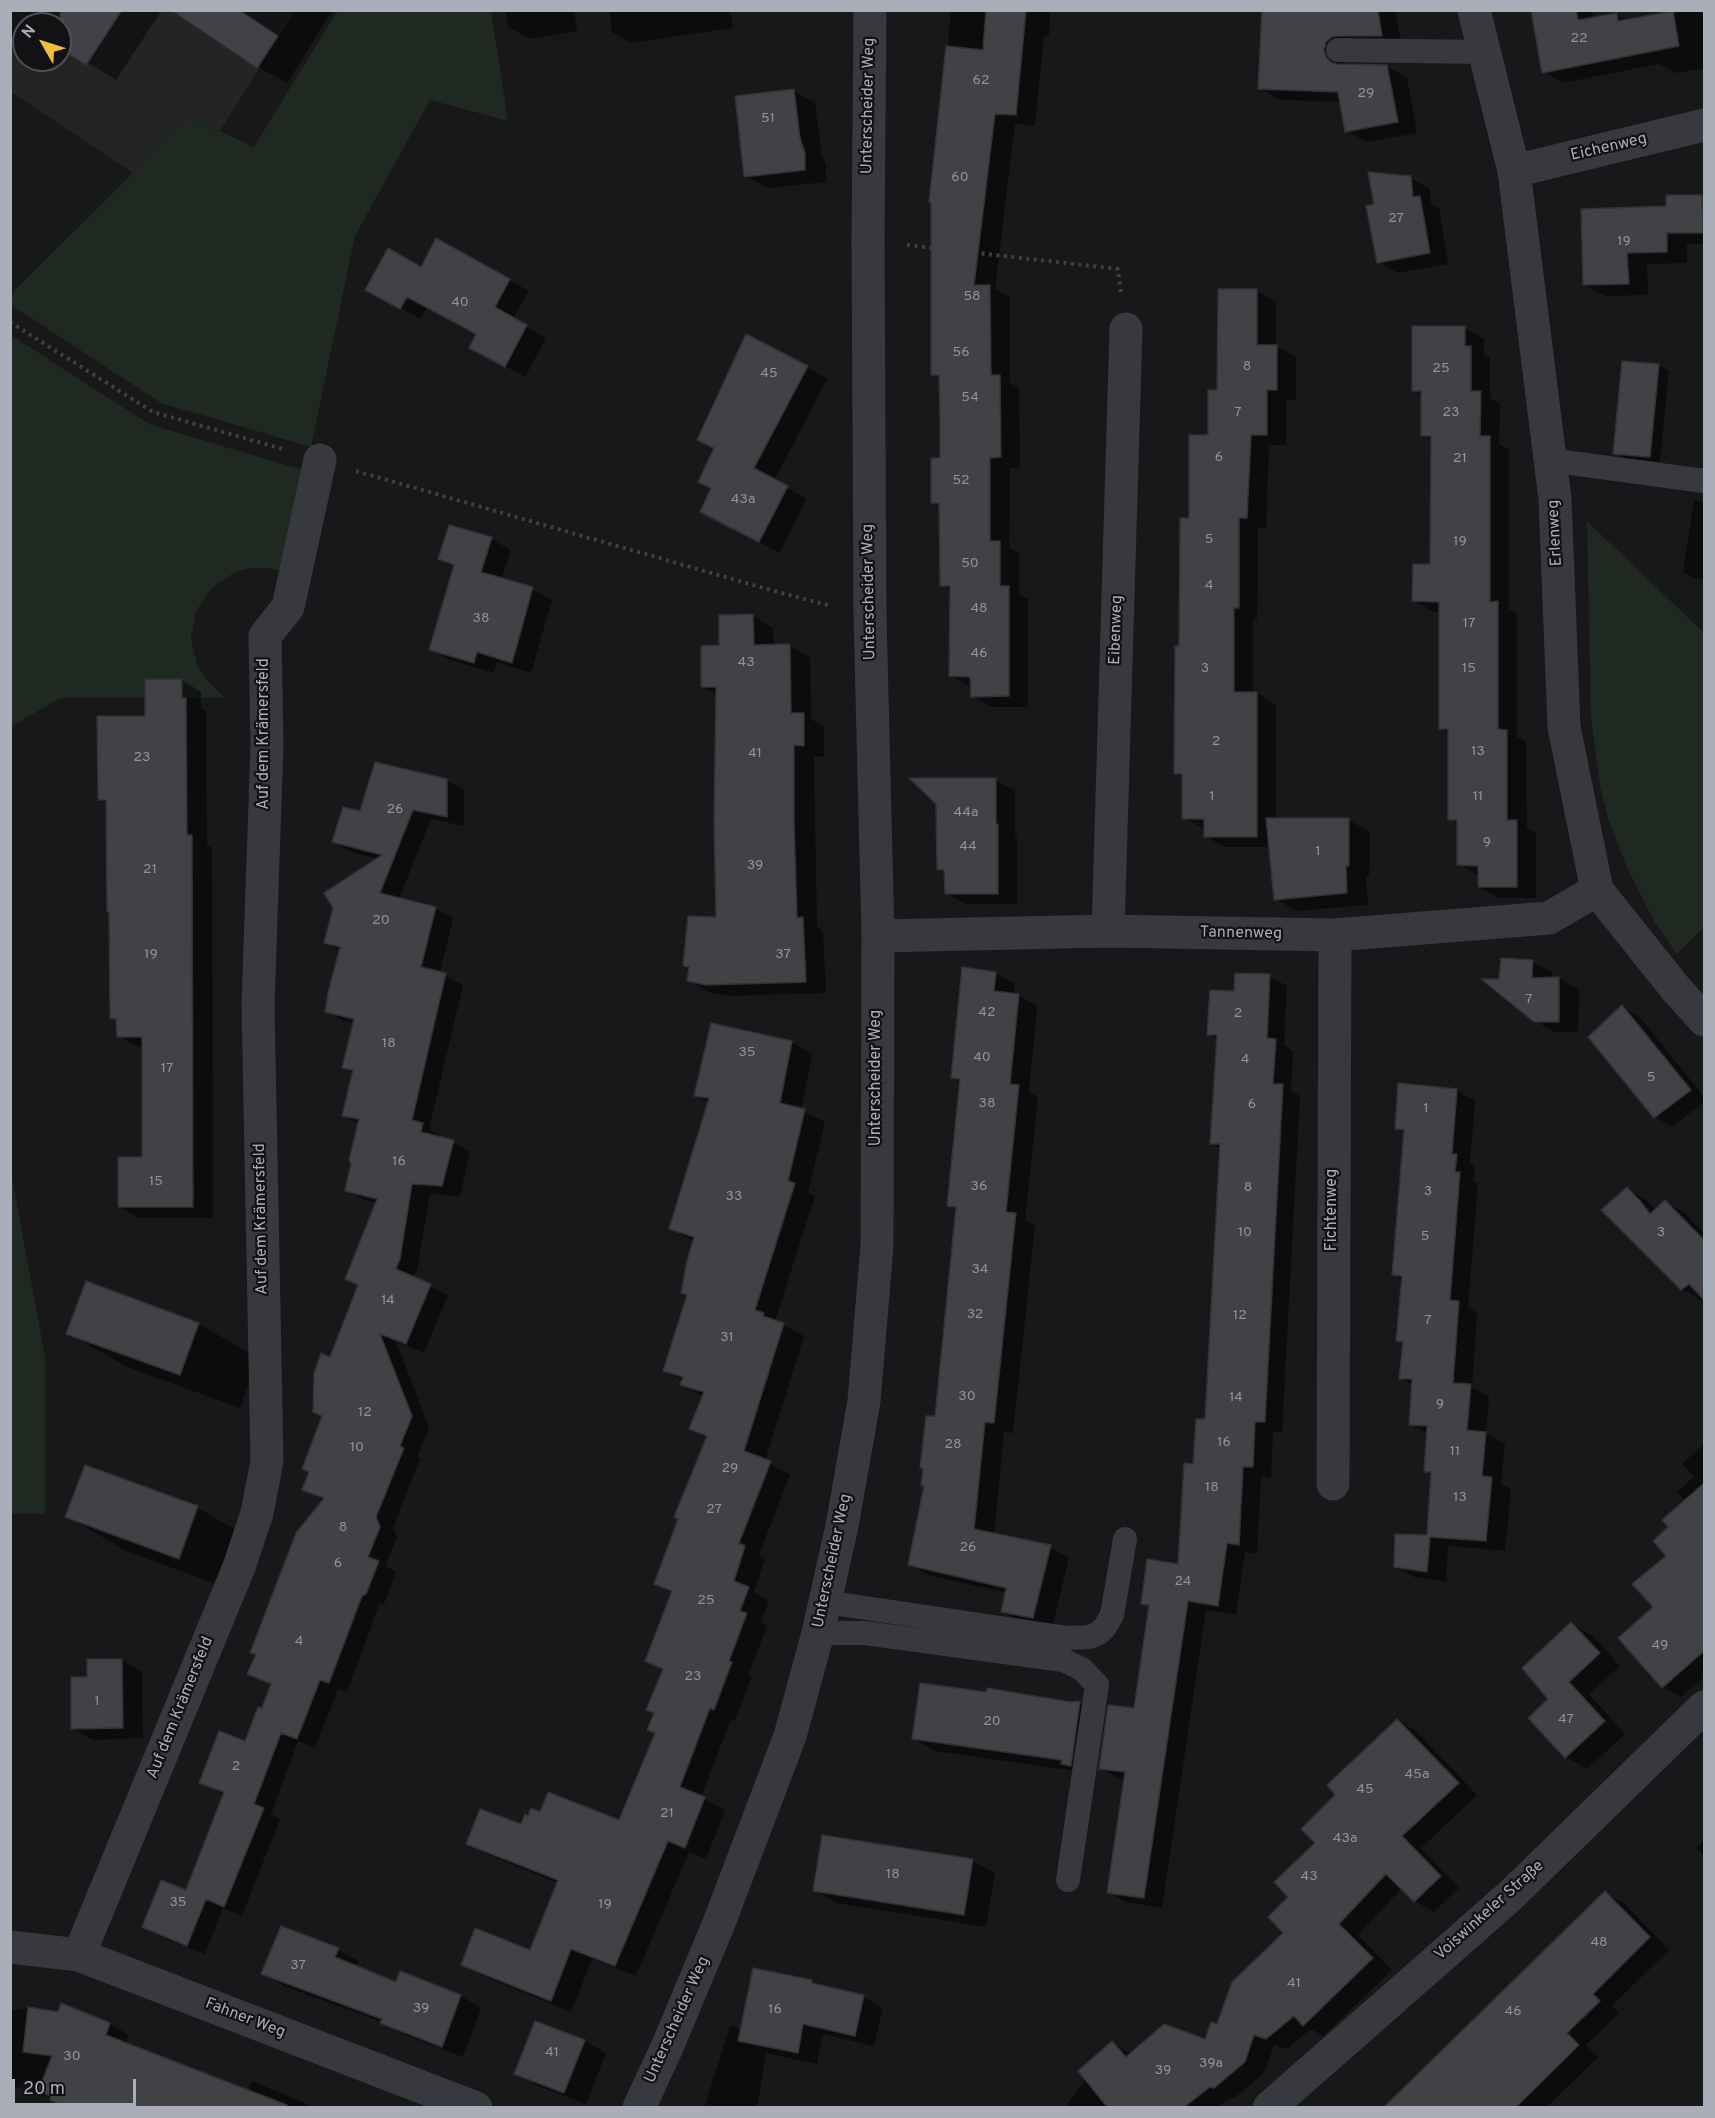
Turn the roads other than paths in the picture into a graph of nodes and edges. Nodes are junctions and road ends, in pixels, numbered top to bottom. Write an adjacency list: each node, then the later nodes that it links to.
1 (870, 10): 13 (street, Unterscheider Weg)
2 (1474, 10): 4 (street, Erlenweg)
3 (1338, 50): 4 (lane)
4 (1484, 52): 6 (street, Erlenweg)
5 (1704, 125): 6 (street, Eichenweg)
6 (1514, 171): 9 (street, Erlenweg)
7 (1126, 330): 12 (street, Eibenweg)
8 (320, 460): 22 (street, Auf dem Krämersfeld)
9 (1549, 460): 10 (lane); 11 (street, Erlenweg)
10 (1704, 481)
11 (1597, 890): 14 (street, Tannenweg); 15 (street, Erlenweg)
12 (1108, 931): 13 (street, Tannenweg); 14 (street, Tannenweg)
13 (878, 936): 18 (street, Unterscheider Weg)
14 (1335, 936): 16 (street, Fichtenweg)
15 (1704, 1020)
16 (1333, 1484)
17 (1125, 1539): 18 (lane)
18 (821, 1617): 20 (lane); 24 (street, Unterscheider Weg)
19 (1704, 1707): 25 (street, Voiswinkeler Straße)
20 (1068, 1880)
21 (10, 1947): 22 (street, Fahner Weg)
22 (79, 1955): 23 (street, Fahner Weg)
23 (476, 2108)
24 (639, 2108)
25 (1269, 2108)

